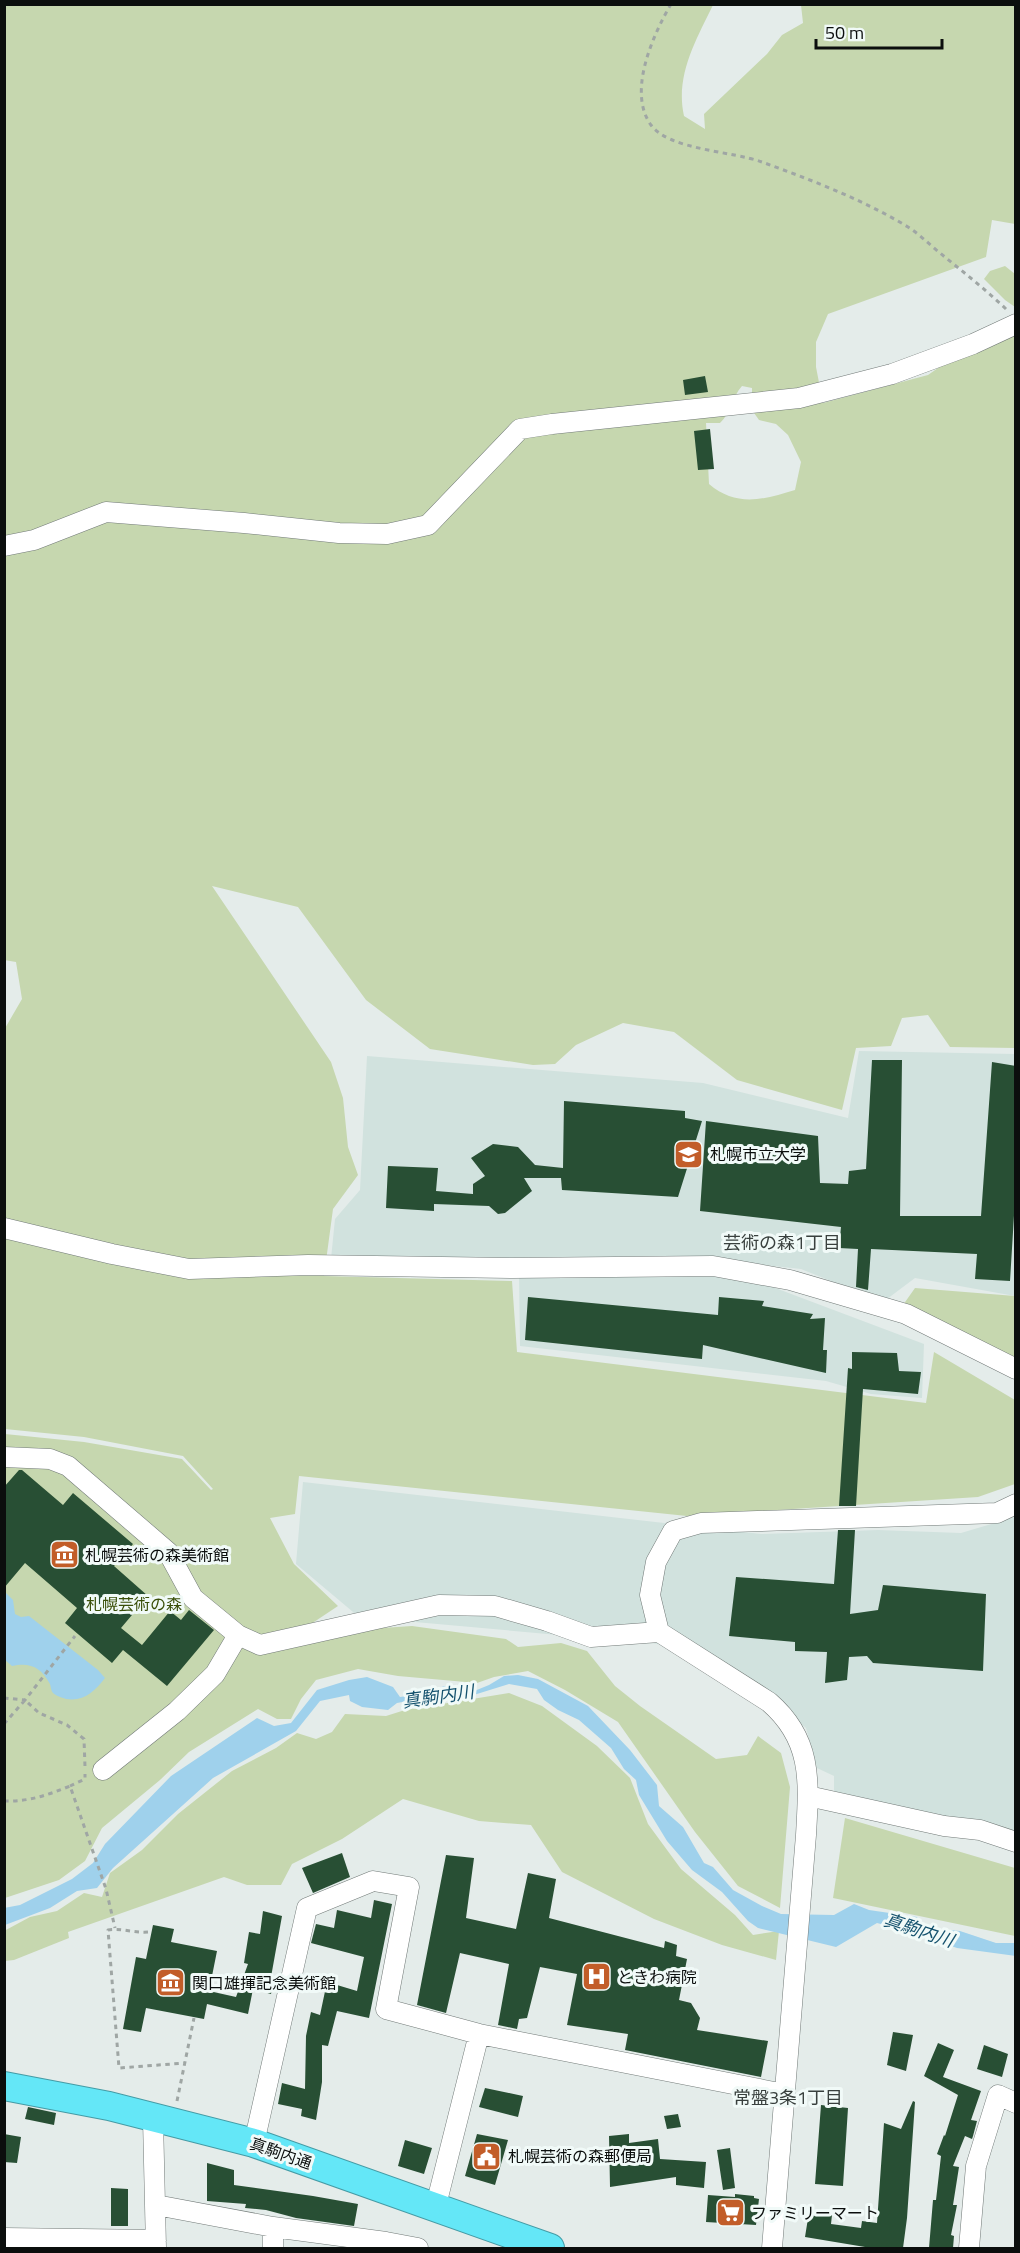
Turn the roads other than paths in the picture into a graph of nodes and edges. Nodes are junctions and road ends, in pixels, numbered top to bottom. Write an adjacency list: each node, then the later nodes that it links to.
1 (1012, 317): 2 (street)
2 (4, 546)
3 (4, 1228): 4 (street)
4 (1016, 1369)
5 (4, 1457): 8 (street)
6 (1016, 1504): 7 (street)
7 (659, 1632): 8 (street); 10 (street)
8 (238, 1635): 9 (street)
9 (103, 1770)
10 (808, 1796): 11 (street); 14 (street)
11 (1016, 1842)
12 (479, 2034): 14 (street); 17 (street); 19 (street)
13 (4, 2086): 16 (highway, 真駒内通)
14 (784, 2094): 28 (street)
15 (1016, 2103): 29 (street)
16 (153, 2119): 17 (highway, 真駒内通); 18 (street)
17 (254, 2143): 19 (highway, 真駒内通)
18 (156, 2205): 20 (street); 23 (street)
19 (435, 2209): 27 (highway, 真駒内通)
20 (273, 2227): 24 (street); 25 (street)
21 (4, 2238): 22 (street)
22 (40, 2243): 23 (street)
23 (156, 2244)
24 (386, 2245): 26 (street)
25 (273, 2248)
26 (418, 2248)
27 (550, 2248)
28 (772, 2248)
29 (969, 2248)

